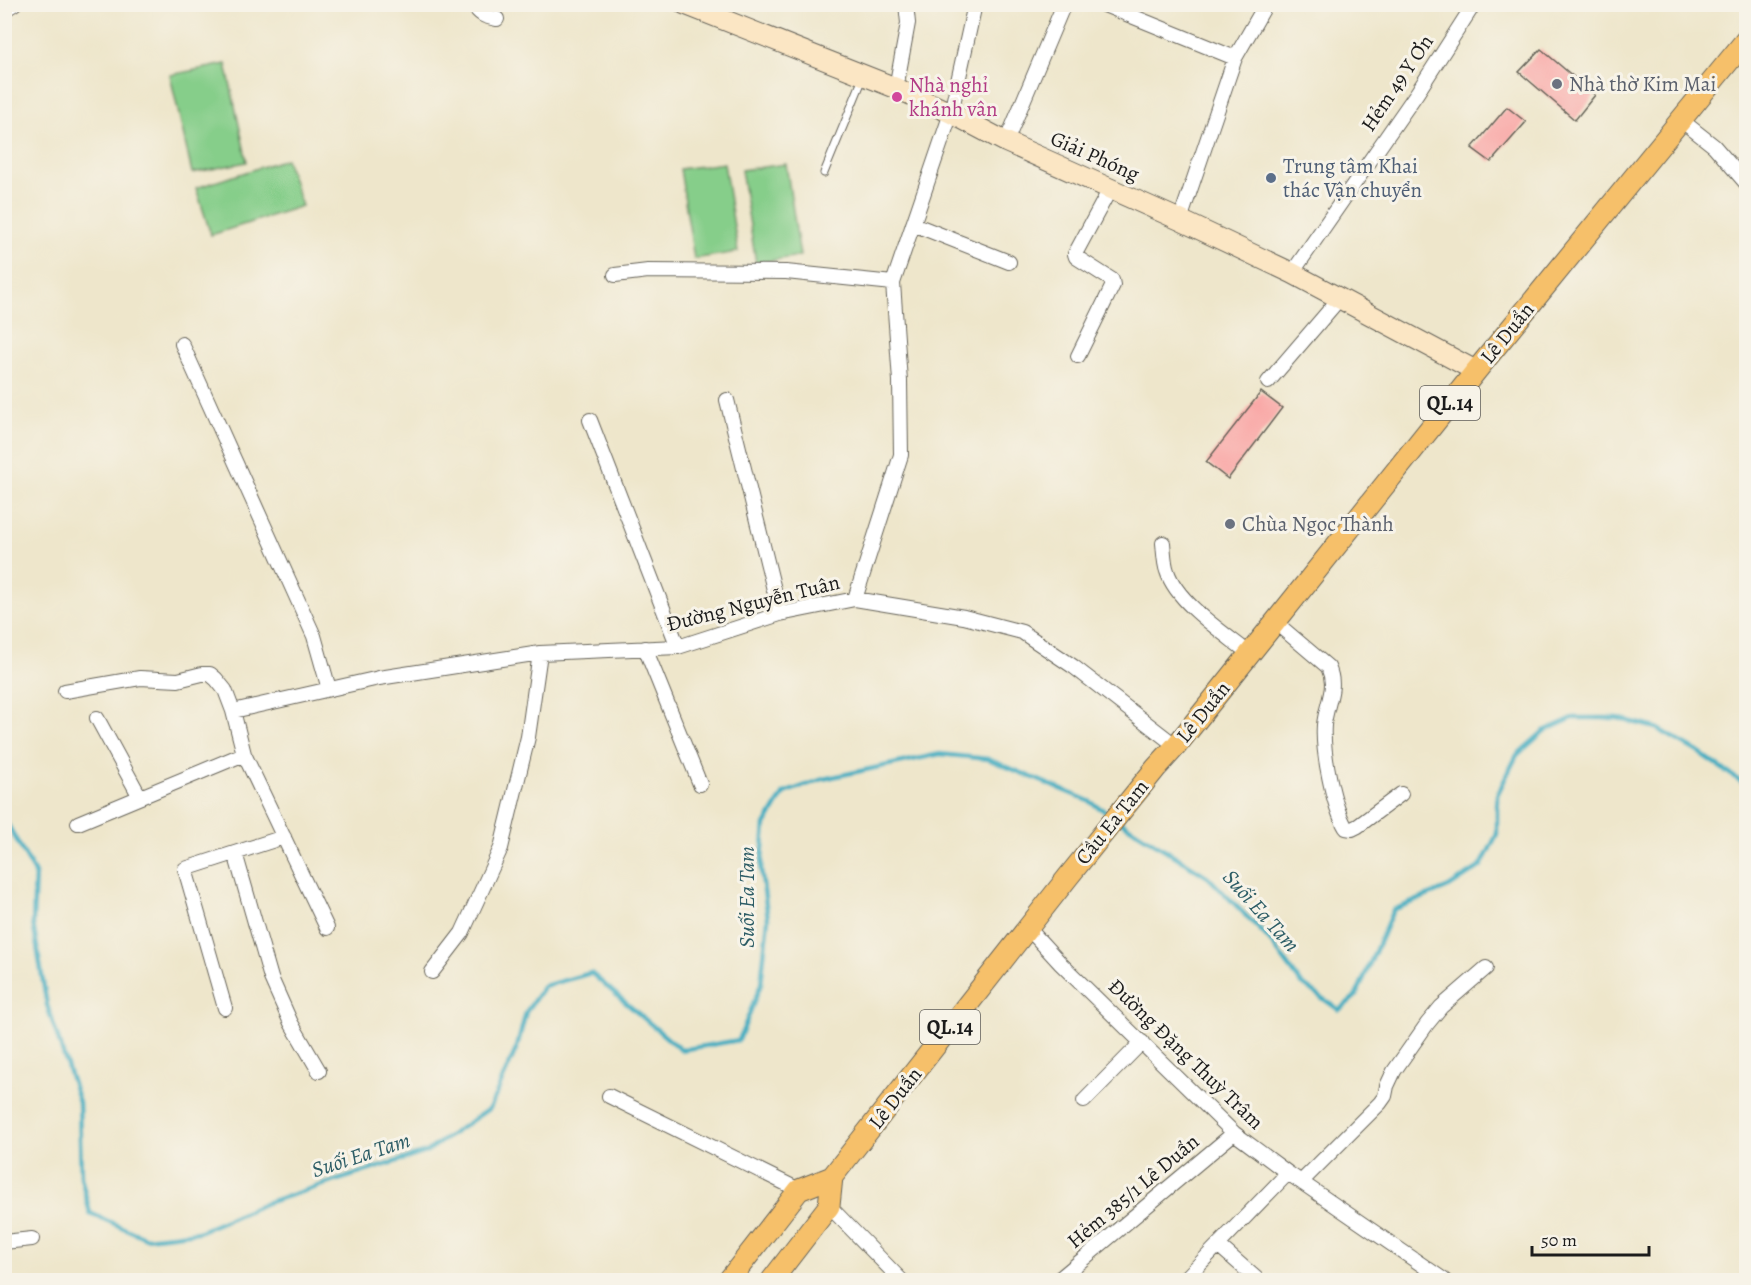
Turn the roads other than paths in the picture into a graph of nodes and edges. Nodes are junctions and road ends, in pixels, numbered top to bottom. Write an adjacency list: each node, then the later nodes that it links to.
1 (14, 4): 10 (street)
2 (473, 4): 11 (street)
3 (684, 4): 14 (street, Giải Phóng)
4 (906, 4): 15 (street)
5 (975, 4): 16 (street)
6 (1064, 4): 18 (street)
7 (1102, 4): 13 (street)
8 (1266, 4): 13 (street)
9 (1473, 5): 25 (street, Hẻm 49 Y Ơn)
10 (4, 10)
11 (497, 19)
12 (1746, 40): 17 (main road, Lê Duẩn / QL.14)
13 (1235, 58): 22 (street)
14 (864, 76): 15 (street, Giải Phóng); 19 (lane)
15 (896, 88): 16 (street, Giải Phóng)
16 (951, 113): 18 (street, Giải Phóng); 23 (street)
17 (1681, 120): 20 (street); 31 (main road, Lê Duẩn / QL.14)
18 (1006, 142): 21 (street, Giải Phóng)
19 (824, 173)
20 (1746, 183)
21 (1110, 189): 22 (street, Giải Phóng); 30 (street)
22 (1180, 220): 25 (street, Giải Phóng)
23 (913, 224): 24 (street); 27 (street)
24 (1009, 262)
25 (1292, 273): 28 (street, Giải Phóng)
26 (615, 275): 27 (street)
27 (893, 283): 36 (street)
28 (1340, 298): 31 (street, Giải Phóng); 32 (street)
29 (182, 344): 43 (street)
30 (1078, 356)
31 (1476, 371): 38 (main road, Lê Duẩn / QL.14)
32 (1268, 382)
33 (727, 400): 37 (street)
34 (590, 420): 39 (street)
35 (1163, 543): 42 (street)
36 (855, 598): 37 (street, Đường Nguyễn Tuân); 47 (street, Đường Nguyễn Tuân)
37 (780, 614): 39 (street, Đường Nguyễn Tuân)
38 (1275, 622): 42 (main road, Lê Duẩn / QL.14); 51 (street)
39 (678, 647): 40 (street, Đường Nguyễn Tuân)
40 (645, 648): 41 (street, Đường Nguyễn Tuân); 50 (street)
41 (540, 653): 43 (street, Đường Nguyễn Tuân); 60 (street)
42 (1250, 654): 47 (main road, Lê Duẩn / QL.14)
43 (329, 689): 45 (street, Đường Nguyễn Tuân)
44 (65, 691): 45 (street)
45 (233, 711): 48 (street)
46 (97, 718): 52 (street)
47 (1176, 746): 49 (main road, Lê Duẩn / QL.14)
48 (244, 754): 52 (street); 54 (street)
49 (1156, 768): 56 (main road, Cầu Ea Tam / QL.14)
50 (700, 784)
51 (1401, 794)
52 (140, 797): 53 (street)
53 (78, 823)
54 (284, 837): 55 (street); 57 (street)
55 (235, 853): 61 (street); 63 (street)
56 (1068, 877): 58 (main road, Lê Duẩn / QL.14)
57 (327, 928)
58 (1028, 928): 62 (street, Đường Đặng Thuỳ Trâm); 68 (main road, Lê Duẩn / QL.14)
59 (1486, 968): 69 (street)
60 (432, 972)
61 (225, 1008)
62 (1142, 1042): 65 (street); 66 (street, Đường Đặng Thuỳ Trâm)
63 (319, 1071)
64 (609, 1096): 70 (street)
65 (1084, 1101)
66 (1234, 1133): 67 (street, Đường Đặng Thuỳ Trâm); 78 (street, Hẻm 385/1 Lê Duẩn)
67 (1288, 1173): 69 (street, Đường Đặng Thuỳ Trâm); 74 (street)
68 (832, 1177): 70 (main road); 71 (main road)
69 (1300, 1182): 81 (street, Đường Đặng Thuỳ Trâm)
70 (799, 1190): 75 (main road)
71 (830, 1206): 76 (main road); 77 (street)
72 (32, 1239): 73 (street)
73 (4, 1242)
74 (1218, 1245): 79 (street); 80 (street)
75 (729, 1281)
76 (772, 1281)
77 (901, 1281)
78 (1058, 1281)
79 (1184, 1281)
80 (1258, 1281)
81 (1444, 1281)

